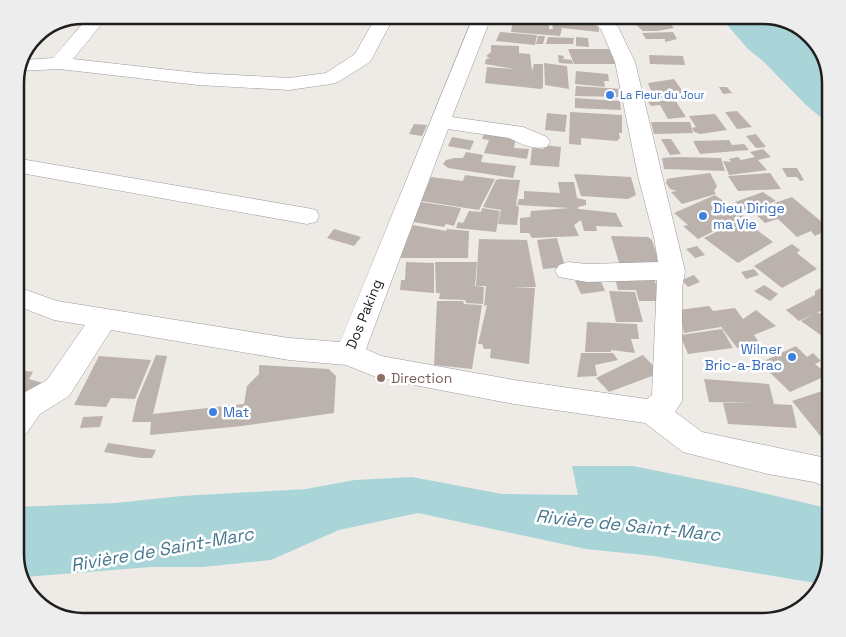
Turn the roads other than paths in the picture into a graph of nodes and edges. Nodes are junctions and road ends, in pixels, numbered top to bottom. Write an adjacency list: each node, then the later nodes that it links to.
1 (92, 24): 5 (street)
2 (381, 24): 5 (street)
3 (479, 24): 7 (street, Dos Paking)
4 (606, 24): 12 (street)
5 (59, 63): 6 (street)
6 (26, 66)
7 (441, 122): 8 (street); 15 (street, Dos Paking)
8 (539, 142)
9 (24, 167): 10 (street)
10 (307, 216)
11 (568, 271): 12 (street)
12 (672, 271): 17 (street)
13 (24, 298): 14 (street, Dos Paking)
14 (104, 318): 15 (street, Dos Paking); 16 (street)
15 (350, 354): 17 (street)
16 (24, 412)
17 (652, 412): 18 (street)
18 (822, 471)

